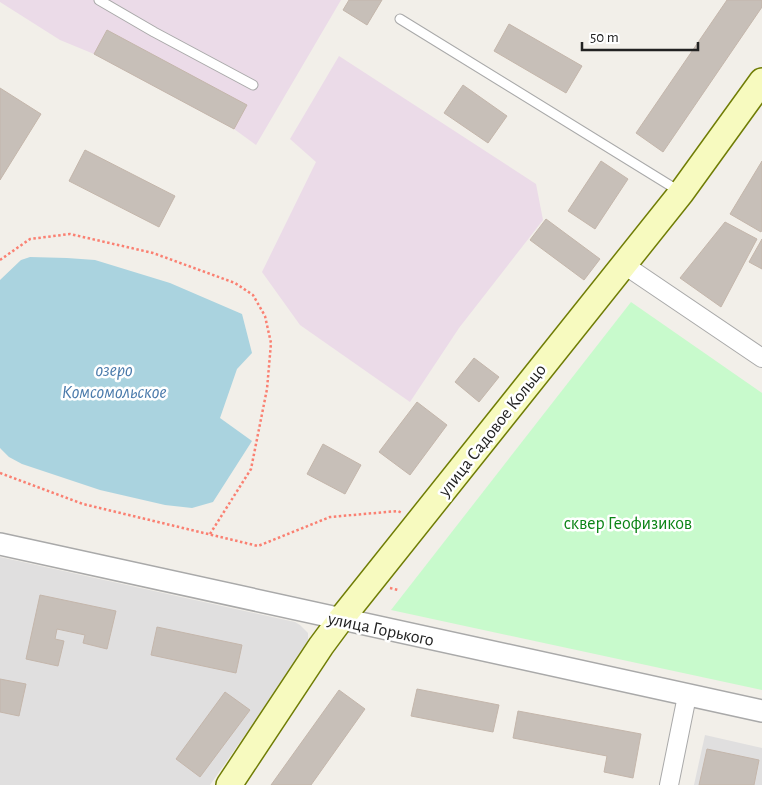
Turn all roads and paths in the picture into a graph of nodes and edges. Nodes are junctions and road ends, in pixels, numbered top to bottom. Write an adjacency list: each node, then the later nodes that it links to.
1 (99, 0): 4 (lane)
2 (400, 19): 5 (lane)
3 (762, 81): 5 (main road, улица Садовое Кольцо)
4 (253, 85)
5 (681, 193): 7 (main road, улица Садовое Кольцо)
6 (0, 260): 11 (path)
7 (623, 264): 8 (street); 10 (main road, улица Садовое Кольцо)
8 (762, 358)
9 (0, 473): 11 (path)
10 (418, 522): 11 (path); 13 (main road, улица Садовое Кольцо)
11 (210, 534)
12 (0, 544): 13 (street, улица Горького)
13 (341, 619): 14 (street, улица Горького); 16 (main road, улица Садовое Кольцо)
14 (687, 696): 15 (street, улица Горького); 17 (street)
15 (762, 711)
16 (229, 785)
17 (669, 785)

